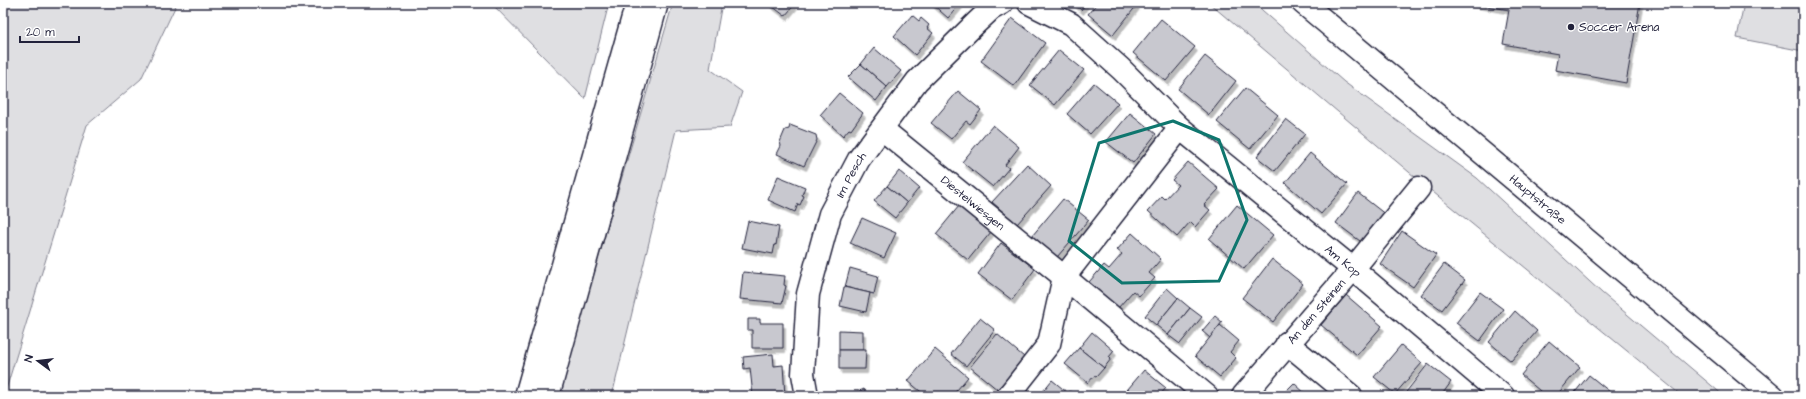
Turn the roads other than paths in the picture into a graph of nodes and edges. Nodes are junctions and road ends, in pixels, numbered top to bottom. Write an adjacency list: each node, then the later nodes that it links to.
1 (637, 3): 12 (main road)
2 (657, 3): 13 (main road)
3 (1002, 3): 7 (main road, Im Pesch)
4 (1029, 3): 6 (main road)
5 (1303, 3): 20 (main road, Hauptstraße)
6 (1180, 128): 9 (main road, Am Kop); 10 (main road)
7 (882, 129): 10 (main road, Diestelwiesgen); 14 (main road, Im Pesch)
8 (1419, 188): 9 (main road, An den Steinen)
9 (1353, 269): 11 (main road, An den Steinen); 19 (main road, Am Kop)
10 (1064, 277): 15 (main road); 16 (main road, Diestelwiesgen)
11 (1287, 343): 17 (main road, An den Steinen); 18 (main road)
12 (526, 396)
13 (548, 396)
14 (808, 396)
15 (1008, 396)
16 (1207, 396)
17 (1243, 396)
18 (1350, 396)
19 (1503, 396)
20 (1773, 396)

